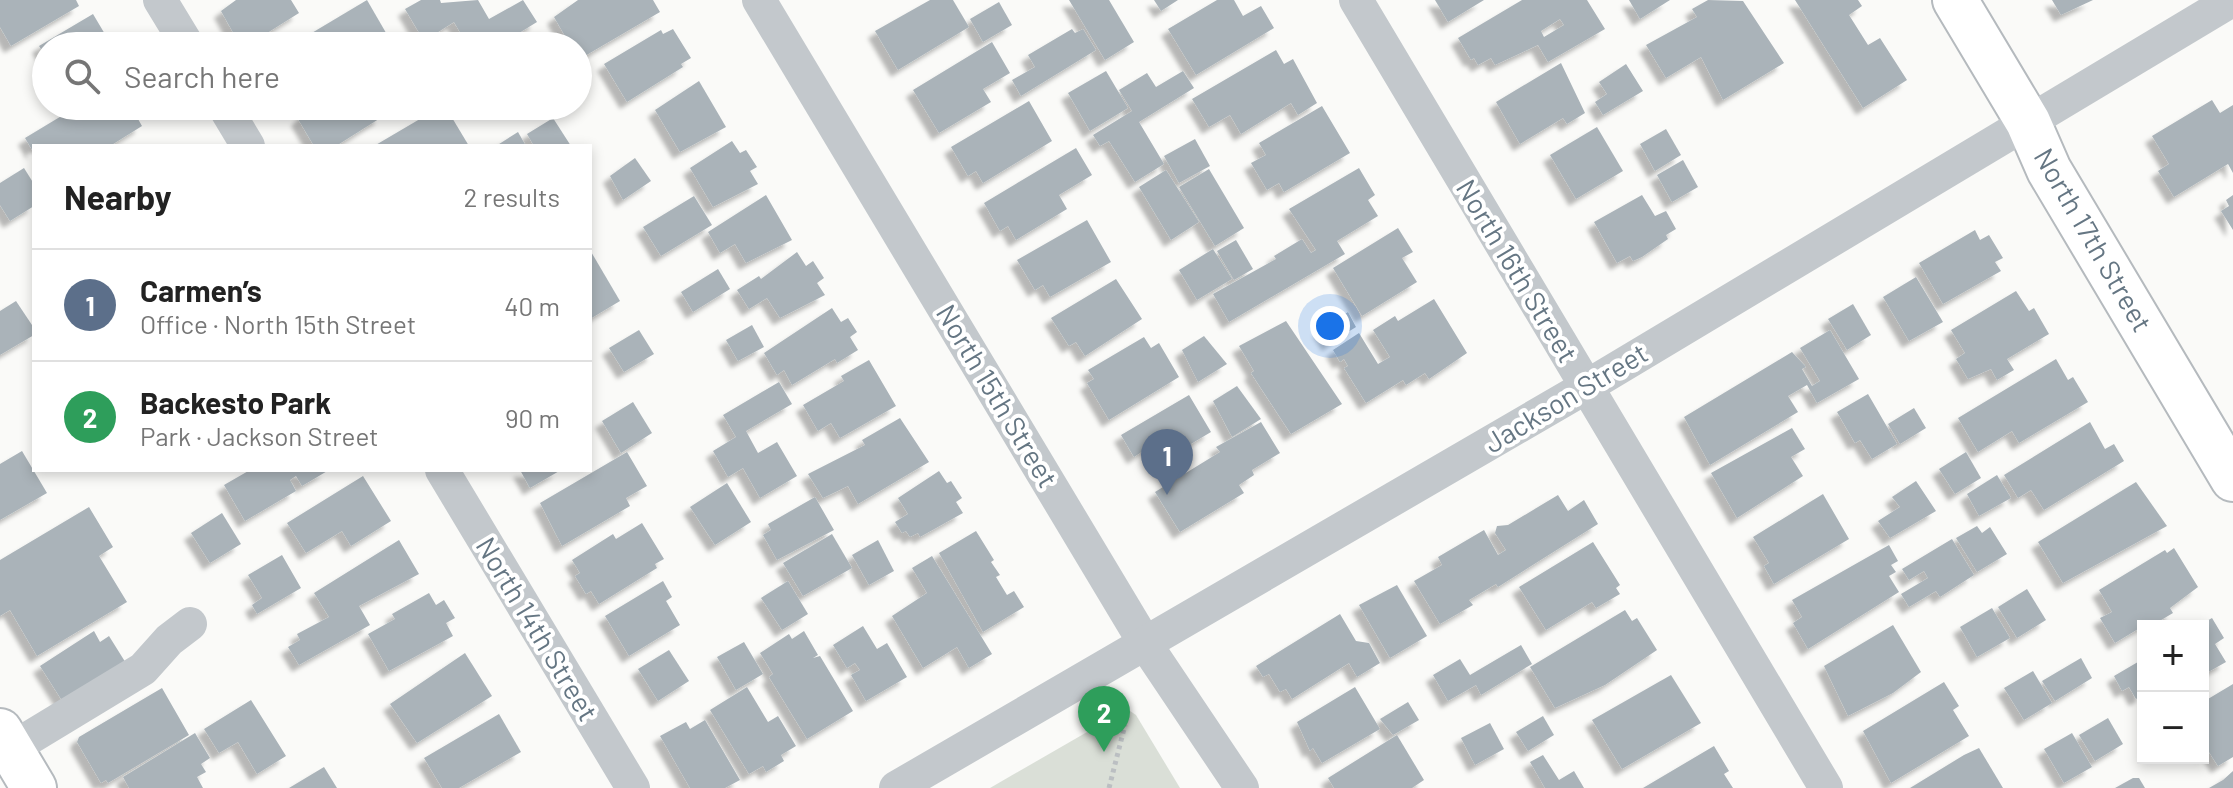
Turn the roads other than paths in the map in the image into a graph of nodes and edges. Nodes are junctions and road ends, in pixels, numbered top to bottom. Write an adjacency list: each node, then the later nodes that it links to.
1 (160, 0): 6 (street)
2 (759, 0): 14 (street, North 15th Street)
3 (1356, 0): 10 (street, North 16th Street)
4 (1955, 0): 8 (main road, North 17th Street)
5 (2232, 0): 8 (street, Jackson Street)
6 (179, 32)
7 (232, 120): 9 (street)
8 (2028, 122): 10 (street, Jackson Street); 12 (main road, North 17th Street)
9 (247, 144)
10 (1586, 387): 14 (street, Jackson Street); 20 (street, North 16th Street)
11 (443, 472): 17 (street, North 14th Street)
12 (2233, 479)
13 (190, 624): 15 (street)
14 (1146, 645): 18 (street, Jackson Street); 19 (street, North 15th Street)
15 (6, 740): 16 (main road)
16 (34, 788)
17 (633, 788)
18 (896, 788)
19 (1242, 788)
20 (1826, 788)

